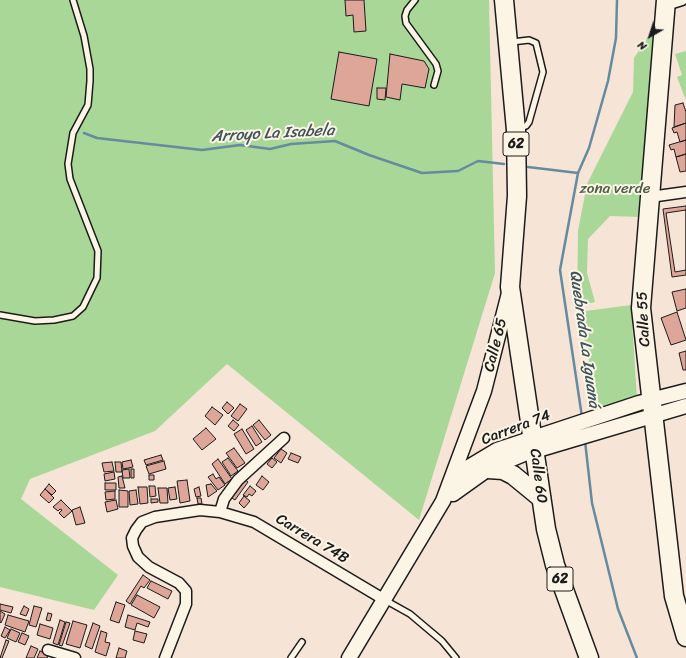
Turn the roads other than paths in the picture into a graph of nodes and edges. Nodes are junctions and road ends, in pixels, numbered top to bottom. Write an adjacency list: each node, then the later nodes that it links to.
1 (73, 0): 11 (lane)
2 (415, 0): 6 (lane)
3 (504, 0): 5 (highway, Calle 65 / 62)
4 (671, 2): 9 (highway, Calle 55)
5 (508, 43): 7 (highway, Calle 65 / 62); 7 (lane)
6 (434, 84)
7 (516, 130): 10 (highway, Calle 65 / 62)
8 (686, 192): 9 (street)
9 (650, 197): 14 (highway, Calle 55)
10 (510, 287): 17 (highway, Calle 60 / 62); 20 (street, Calle 65)
11 (0, 315)
12 (686, 391): 14 (street, Carrera 74)
13 (686, 406): 14 (street, Carrera 74)
14 (652, 408): 16 (street, Carrera 74); 16 (street, Carrera 74); 23 (highway, Calle 55)
15 (284, 438): 21 (street)
16 (551, 439): 17 (street, Carrera 74)
17 (533, 444): 18 (street, Carrera 74); 19 (highway, Calle 60 / 62); 20 (street, Carrera 74)
18 (488, 469): 19 (highway); 20 (street, Carrera 74)
19 (541, 498): 31 (highway, Calle 60 / 62)
20 (443, 501): 22 (street, Calle 65)
21 (220, 512): 22 (street, Carrera 74B); 27 (street, Carrera 74B)
22 (385, 600): 29 (street, Calle 65); 30 (lane)
23 (686, 637)
24 (302, 642): 28 (lane)
25 (48, 650): 26 (street)
26 (75, 658)
27 (165, 658)
28 (291, 658)
29 (349, 658)
30 (456, 658)
31 (589, 658)

